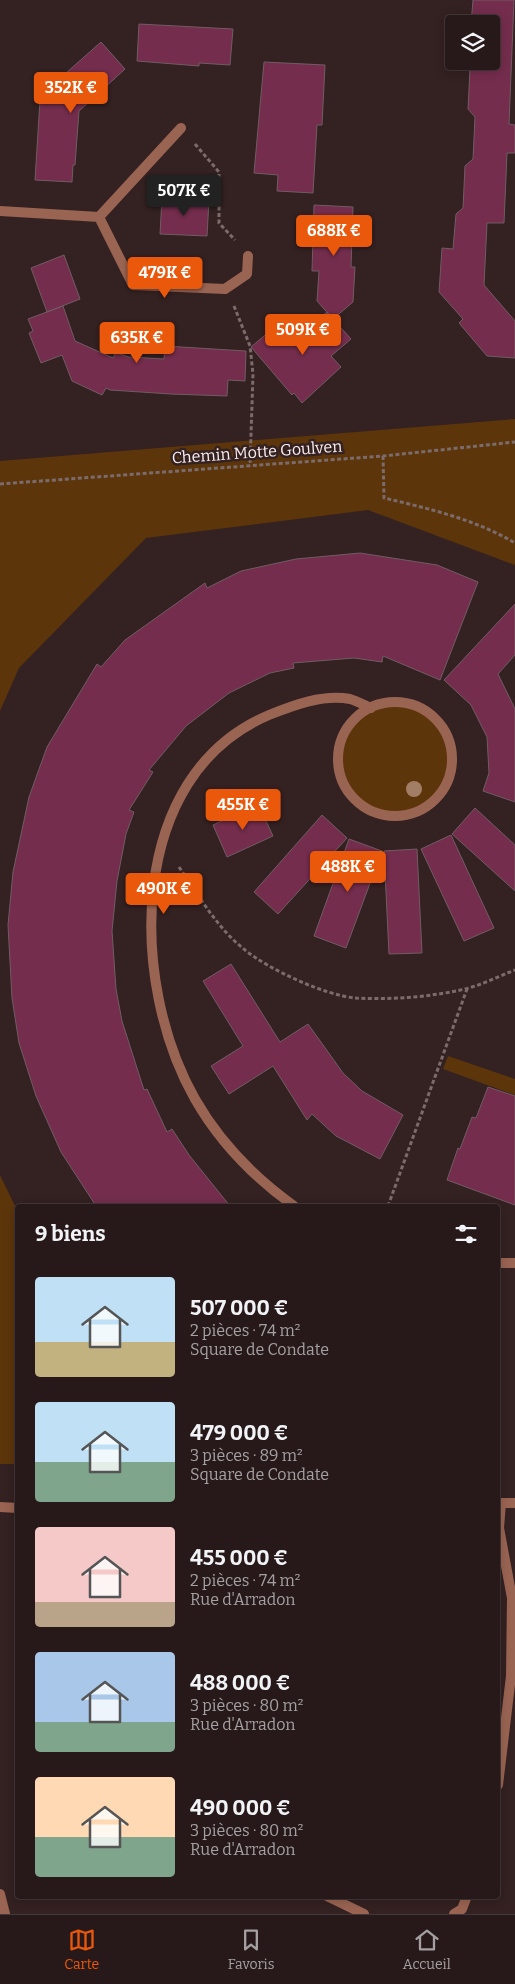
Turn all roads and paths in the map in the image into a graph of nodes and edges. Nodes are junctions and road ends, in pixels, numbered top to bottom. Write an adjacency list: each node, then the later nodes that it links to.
1 (181, 128): 3 (street); 4 (path)
2 (0, 211): 3 (street)
3 (99, 216): 5 (street)
4 (248, 256): 5 (street)
5 (225, 289): 8 (path)
6 (515, 442): 7 (path, Chemin Motte Goulven)
7 (383, 456): 8 (path, Chemin Motte Goulven); 10 (path)
8 (250, 464): 9 (path, Chemin Motte Goulven)
9 (0, 484)
10 (515, 543)
11 (371, 708): 11 (street); 12 (street)
12 (158, 861): 14 (path); 15 (street)
13 (515, 970): 14 (path)
14 (467, 989): 16 (path)
15 (292, 1204)
16 (389, 1204)
17 (515, 1263): 18 (street)
18 (500, 1264)
19 (500, 1503): 20 (street)
20 (515, 1503)
21 (0, 1507): 22 (street)
22 (15, 1508)
23 (500, 1528): 24 (street)
24 (500, 1768)
25 (0, 1894): 28 (street)
26 (333, 1899): 29 (street)
27 (466, 1899): 30 (street)
28 (5, 1914)
29 (364, 1914)
30 (454, 1914)

